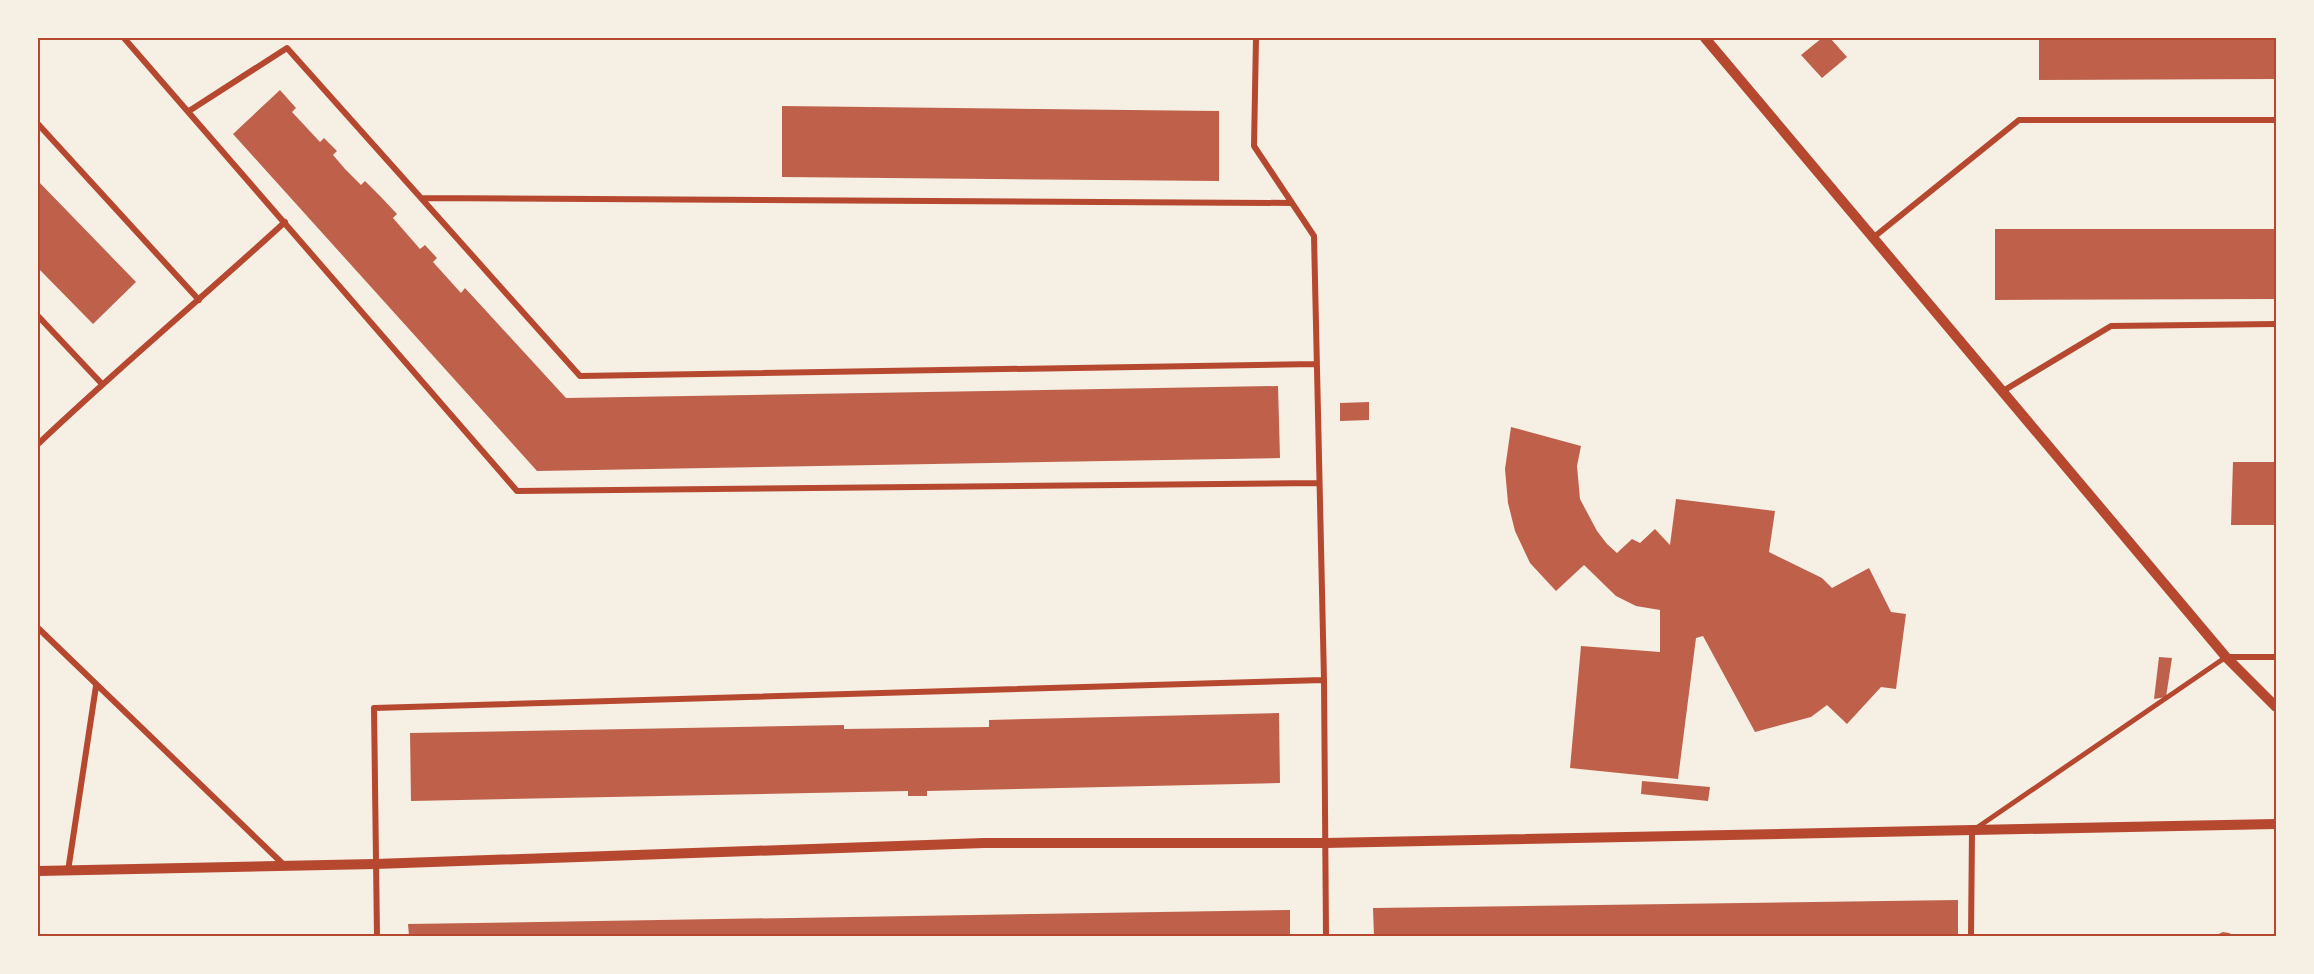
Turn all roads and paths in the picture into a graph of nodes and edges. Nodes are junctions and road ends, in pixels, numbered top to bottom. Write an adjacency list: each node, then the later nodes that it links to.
1 (124, 38): 4 (street)
2 (1256, 38): 8 (street)
3 (1705, 38): 10 (street)
4 (189, 111): 7 (street); 9 (street)
5 (2277, 120): 10 (street)
6 (38, 124): 11 (street)
7 (421, 198): 8 (street); 14 (street)
8 (1292, 203): 14 (street)
9 (285, 222): 11 (street); 18 (street)
10 (1874, 237): 16 (street)
11 (200, 300): 15 (street)
12 (38, 316): 15 (street)
13 (2277, 324): 16 (street)
14 (1316, 364): 18 (street)
15 (102, 384): 17 (street)
16 (2003, 391): 20 (street)
17 (38, 444)
18 (1318, 483): 22 (street)
19 (38, 628): 23 (street)
20 (2226, 657): 21 (street); 24 (street); 26 (street)
21 (2277, 657)
22 (1324, 680): 27 (street); 28 (street)
23 (96, 686): 29 (street); 31 (street)
24 (2277, 706)
25 (2277, 824): 26 (street)
26 (1972, 831): 27 (street); 34 (street)
27 (1325, 843): 28 (street); 33 (street)
28 (375, 864): 29 (street); 32 (street)
29 (284, 866): 31 (street)
30 (38, 871): 31 (street)
31 (68, 872)
32 (377, 936)
33 (1326, 936)
34 (1971, 936)

